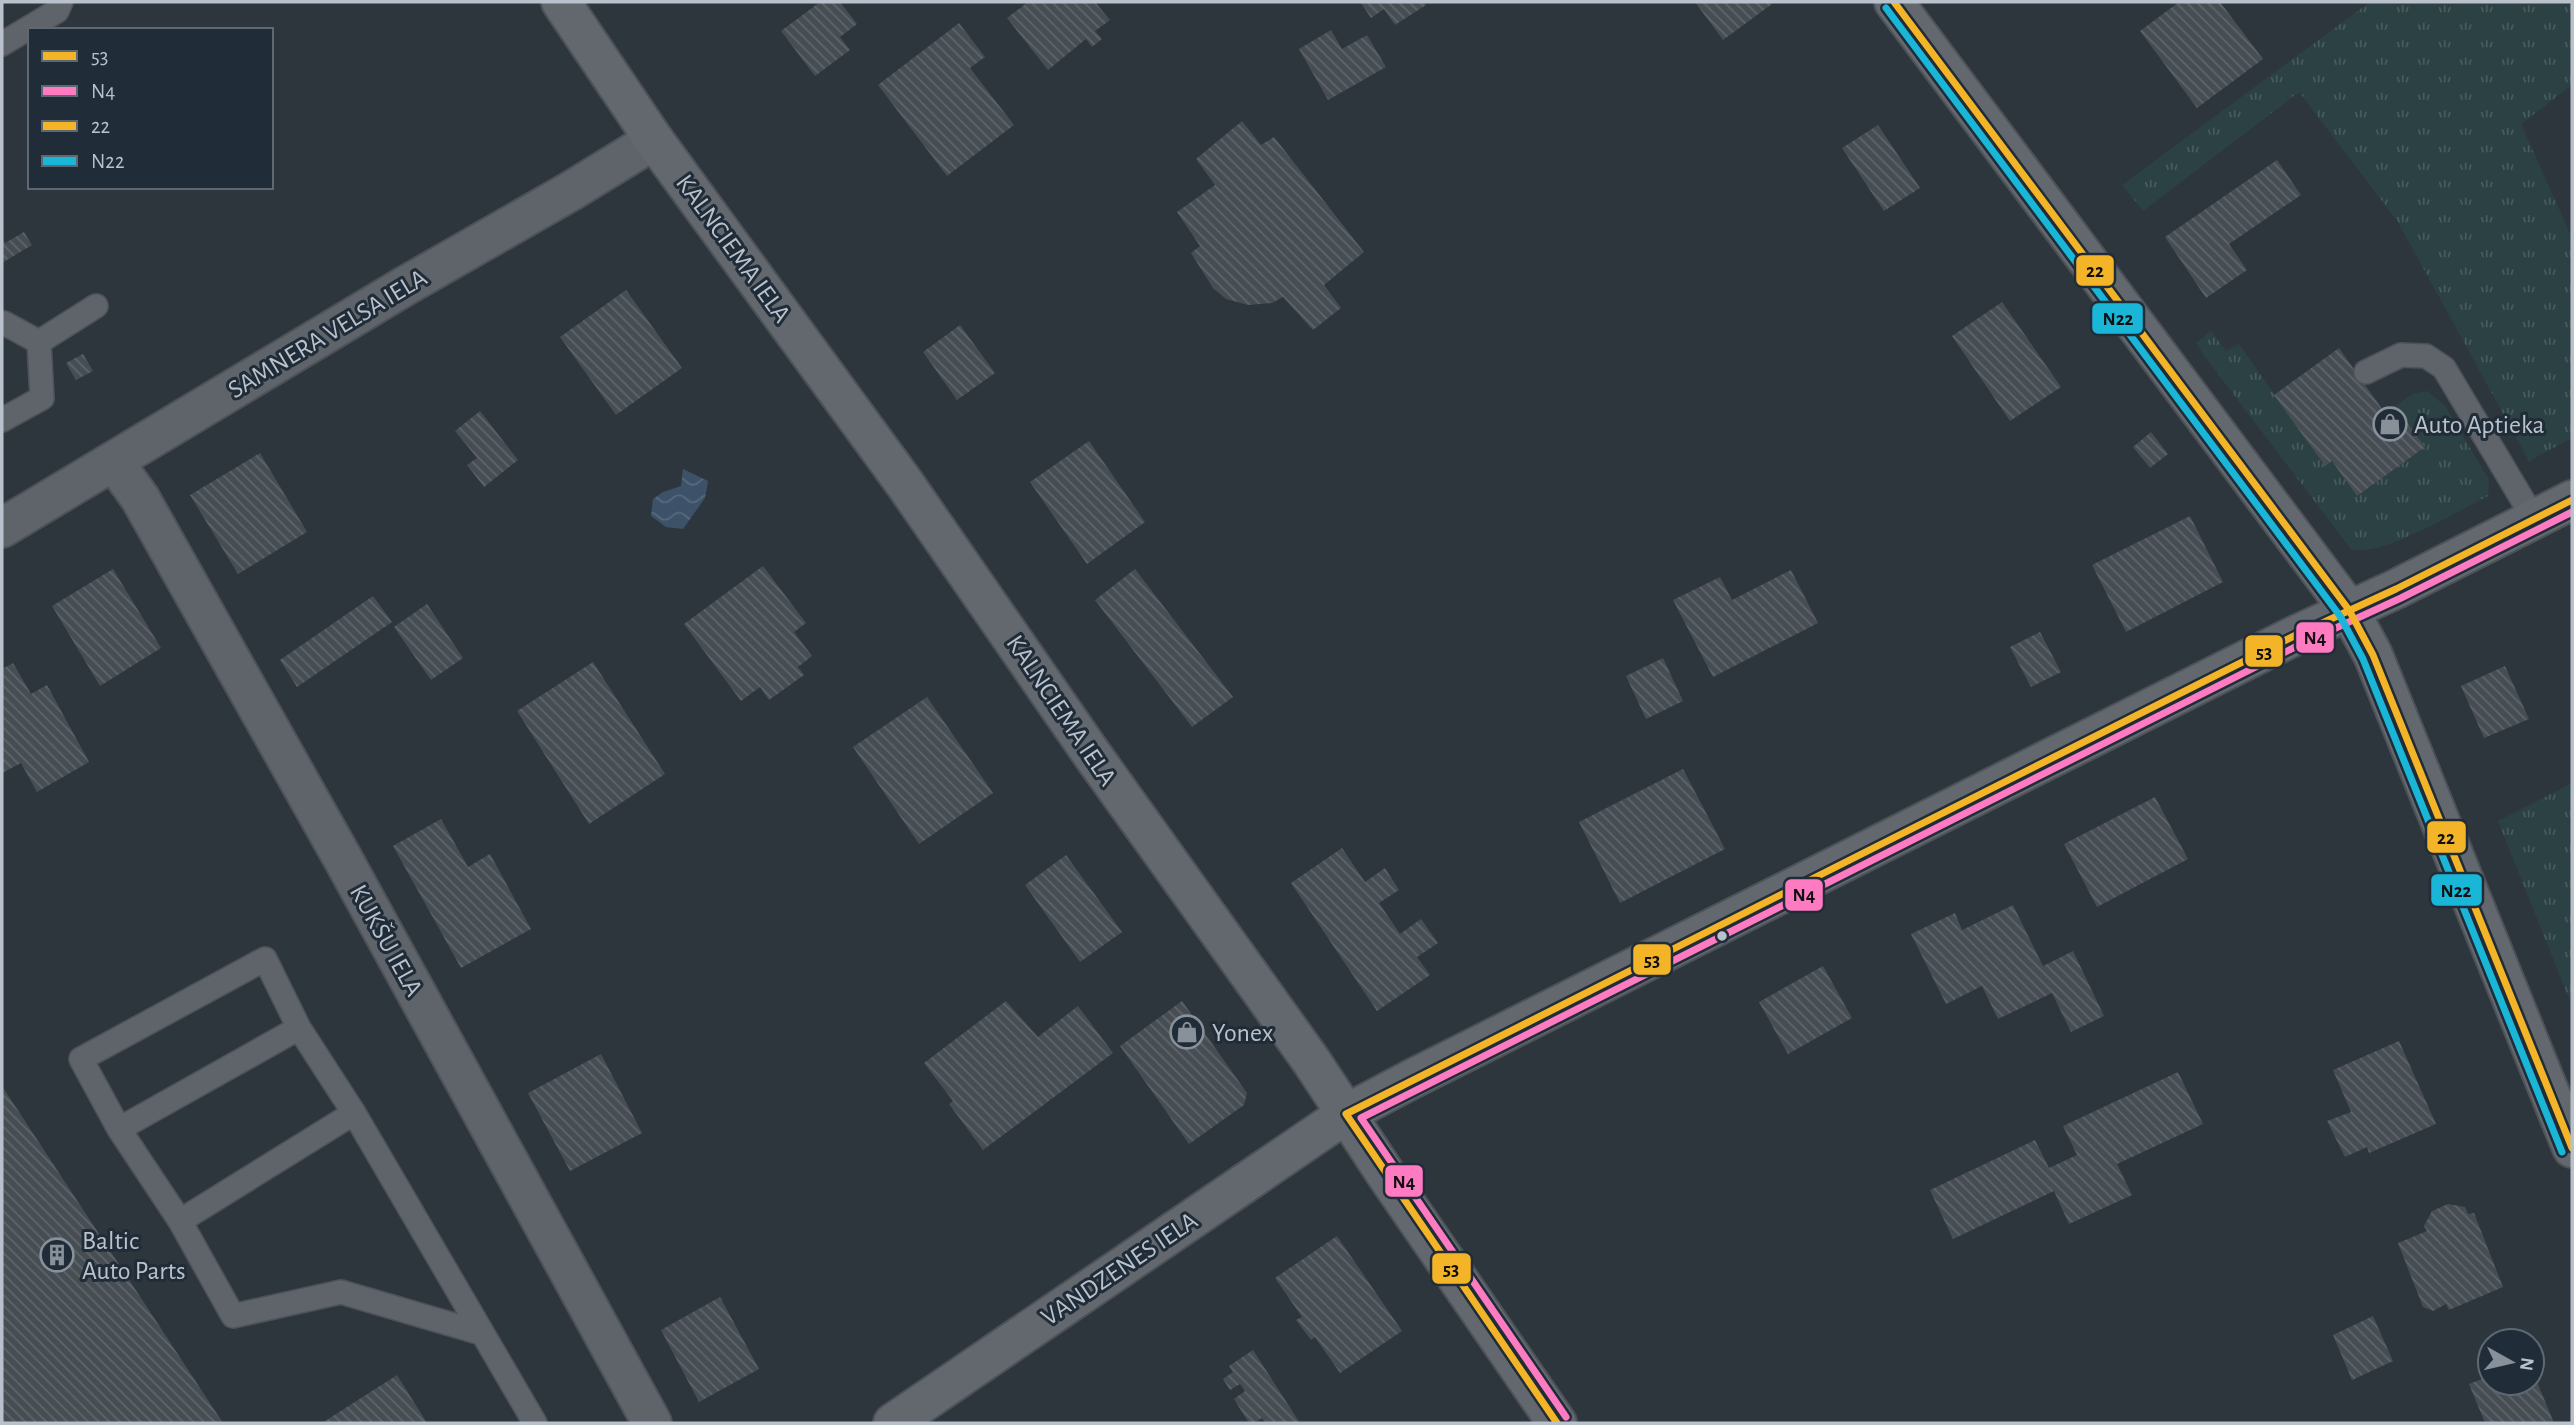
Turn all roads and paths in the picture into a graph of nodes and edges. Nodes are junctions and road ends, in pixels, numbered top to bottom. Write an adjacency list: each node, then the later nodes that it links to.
1 (61, 2): 5 (lane)
2 (561, 2): 7 (street, KALNCIEMA IELA)
3 (1894, 2): 17 (street)
4 (28, 28): 6 (lane)
5 (29, 28)
6 (2, 44)
7 (654, 140): 13 (street, SAMNERA VELSA IELA); 20 (street, KALNCIEMA IELA)
8 (96, 306): 10 (lane)
9 (2, 324): 10 (lane)
10 (39, 342): 12 (lane)
11 (2365, 372): 15 (lane)
12 (2, 420)
13 (114, 462): 16 (street, SAMNERA VELSA IELA); 26 (street, KUKŠU IELA)
14 (2572, 500): 15 (street, VANDZENES IELA)
15 (2534, 519): 17 (street, VANDZENES IELA)
16 (2, 528)
17 (2348, 610): 20 (street, VANDZENES IELA); 22 (street)
18 (299, 1028): 19 (lane); 21 (lane); 21 (lane)
19 (354, 1113): 23 (lane); 24 (lane)
20 (1346, 1114): 27 (street, VANDZENES IELA); 28 (street, KALNCIEMA IELA)
21 (119, 1129): 23 (lane)
22 (2572, 1148)
23 (180, 1220): 24 (lane)
24 (481, 1334): 25 (lane)
25 (535, 1423)
26 (652, 1423)
27 (893, 1423)
28 (1557, 1423)

